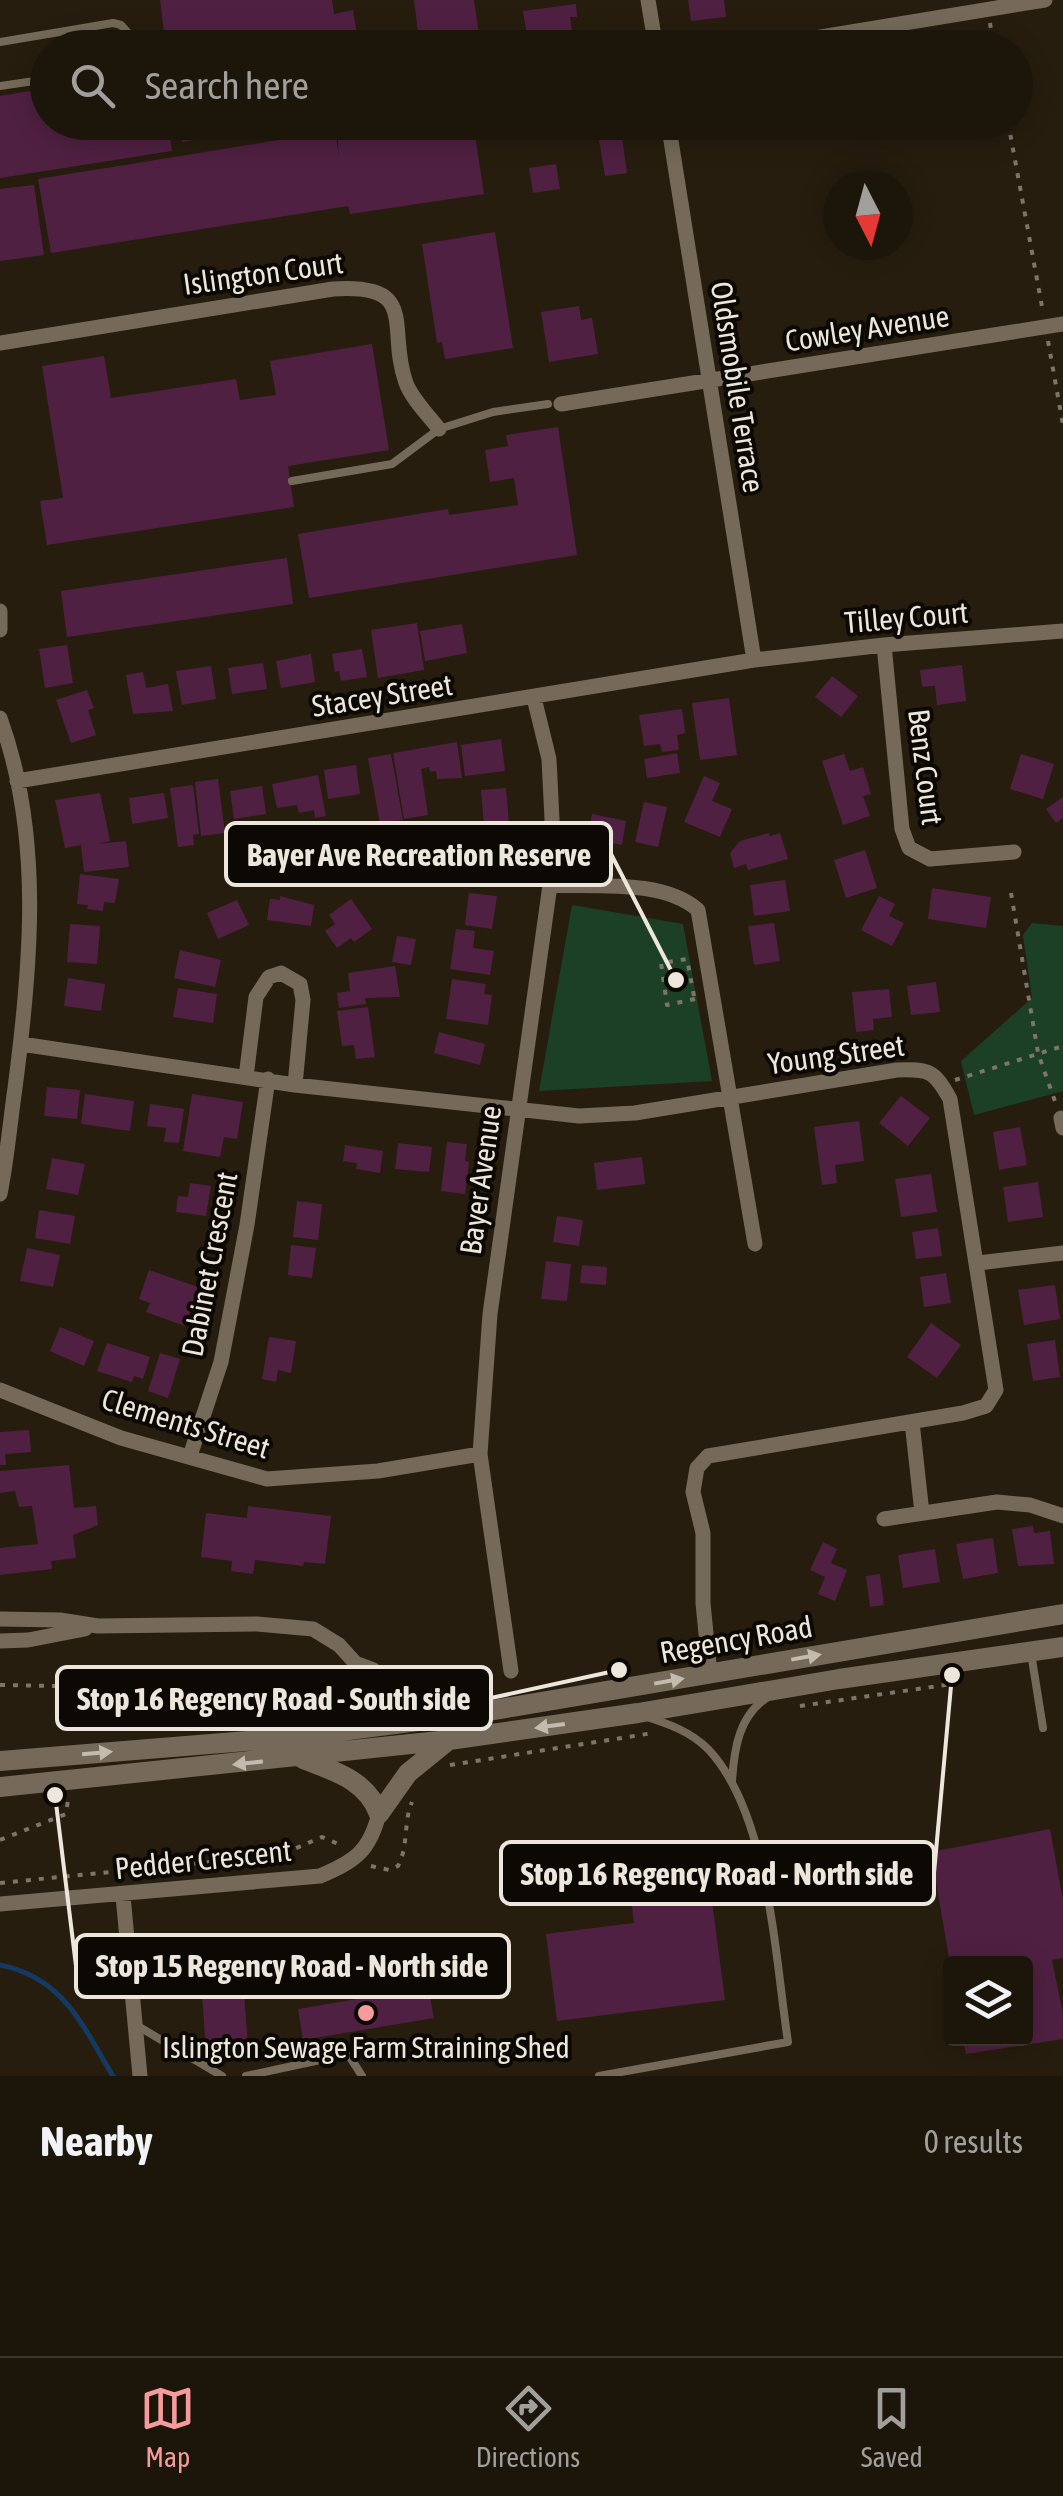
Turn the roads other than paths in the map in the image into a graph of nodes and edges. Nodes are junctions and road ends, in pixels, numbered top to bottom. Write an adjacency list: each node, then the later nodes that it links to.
1 (648, 0): 5 (street)
2 (1045, 0): 6 (street)
3 (71, 30): 4 (lane)
4 (126, 30)
5 (653, 30)
6 (862, 30)
7 (30, 37): 8 (lane)
8 (0, 42)
9 (30, 82): 10 (lane)
10 (0, 86)
11 (671, 140): 14 (street, Oldsmobile Terrace)
12 (1063, 324): 14 (street, Cowley Avenue)
13 (0, 343): 16 (street, Islington Court)
14 (709, 380): 15 (street, Cowley Avenue); 22 (street, Oldsmobile Terrace)
15 (555, 404): 16 (lane)
16 (439, 430): 17 (lane)
17 (292, 481)
18 (0, 612): 19 (street)
19 (0, 630)
20 (1062, 632): 21 (street, Tilley Court)
21 (884, 645): 22 (street, Tilley Court); 26 (street, Benz Court)
22 (754, 660): 23 (street, Stacey Street)
23 (534, 698): 25 (street, Stacey Street); 27 (street, Bayer Avenue)
24 (0, 718): 25 (street)
25 (17, 781): 28 (street)
26 (1014, 852)
27 (550, 885): 32 (street); 33 (street, Bayer Avenue)
28 (21, 1044): 29 (street, Young Street); 34 (street)
29 (246, 1077): 30 (street, Young Street); 31 (street)
30 (268, 1079): 31 (street, Young Street); 41 (street, Dabinet Crescent)
31 (295, 1085): 33 (street, Young Street)
32 (730, 1097): 33 (street, Young Street); 35 (street); 37 (street, Young Street)
33 (517, 1111): 40 (street, Bayer Avenue)
34 (0, 1194)
35 (755, 1244)
36 (1063, 1253): 37 (street)
37 (978, 1264): 39 (street, Young Street)
38 (0, 1390): 41 (street, Clements Street)
39 (912, 1422): 42 (street); 54 (street, Young Street)
40 (480, 1454): 41 (street, Clements Street); 53 (street, Bayer Avenue)
41 (190, 1456)
42 (922, 1513): 43 (street); 44 (street)
43 (1063, 1516)
44 (884, 1519)
45 (1063, 1614): 47 (main road, Regency Road)
46 (0, 1619): 48 (street)
47 (1025, 1620): 51 (main road); 54 (main road, Regency Road, one-way to 47)
48 (98, 1626): 49 (street); 52 (street)
49 (0, 1640)
50 (1063, 1647): 51 (main road, Regency Road)
51 (1030, 1652): 55 (main road, Regency Road); 59 (lane)
52 (359, 1667): 58 (main road); 61 (main road)
53 (511, 1672)
54 (710, 1674): 56 (main road); 58 (main road, Regency Road, one-way to 54)
55 (788, 1697): 56 (main road, Regency Road); 63 (lane)
56 (715, 1700): 57 (main road, Regency Road)
57 (638, 1714): 60 (main road, Regency Road, one-way to 60); 63 (lane)
58 (464, 1716): 61 (main road, Regency Road)
59 (1043, 1728)
60 (449, 1740): 61 (main road, Regency Road); 65 (main road)
61 (298, 1747): 62 (main road, Regency Road, one-way to 61); 64 (main road, Regency Road, one-way to 64); 65 (main road)
62 (0, 1761)
63 (732, 1780): 73 (lane)
64 (0, 1787)
65 (379, 1814): 66 (street, Pedder Crescent)
66 (122, 1896): 67 (street, Pedder Crescent); 68 (street)
67 (0, 1904)
68 (136, 2025): 69 (street); 70 (lane)
69 (140, 2076)
70 (222, 2076)
71 (246, 2076): 72 (lane)
72 (362, 2076)
73 (599, 2076)

